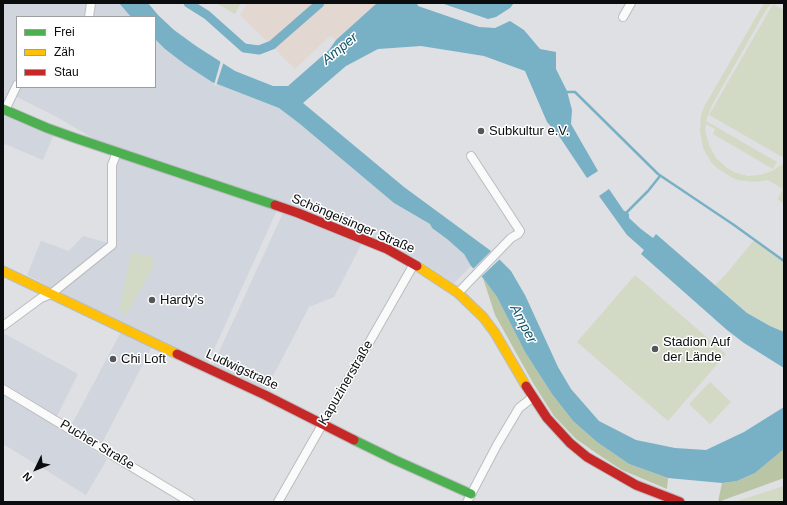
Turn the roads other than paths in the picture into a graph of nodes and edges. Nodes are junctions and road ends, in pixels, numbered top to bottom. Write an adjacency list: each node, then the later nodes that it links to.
1 (91, 3): 3 (street)
2 (631, 3): 4 (street)
3 (89, 16)
4 (623, 16)
5 (16, 87): 6 (street)
6 (4, 110): 7 (street, Schöngeisinger Straße)
7 (117, 152): 9 (street, Schöngeisinger Straße); 12 (street)
8 (471, 156): 11 (street)
9 (414, 264): 11 (street, Schöngeisinger Straße); 16 (street, Kapuzinerstraße)
10 (3, 271): 12 (street, Ludwigstraße)
11 (458, 293): 15 (street, Schöngeisinger Straße)
12 (51, 294): 13 (street); 16 (street, Ludwigstraße)
13 (3, 326)
14 (3, 389): 19 (street, Pucher Straße)
15 (533, 397): 17 (street, Schöngeisinger Straße); 18 (street)
16 (322, 424): 18 (street, Ludwigstraße); 20 (street, Kapuzinerstraße)
17 (636, 485): 21 (street, Schöngeisinger Straße); 22 (street, Schöngeisinger Straße)
18 (469, 498)
19 (190, 502)
20 (278, 502)
21 (664, 502)
22 (680, 502)

